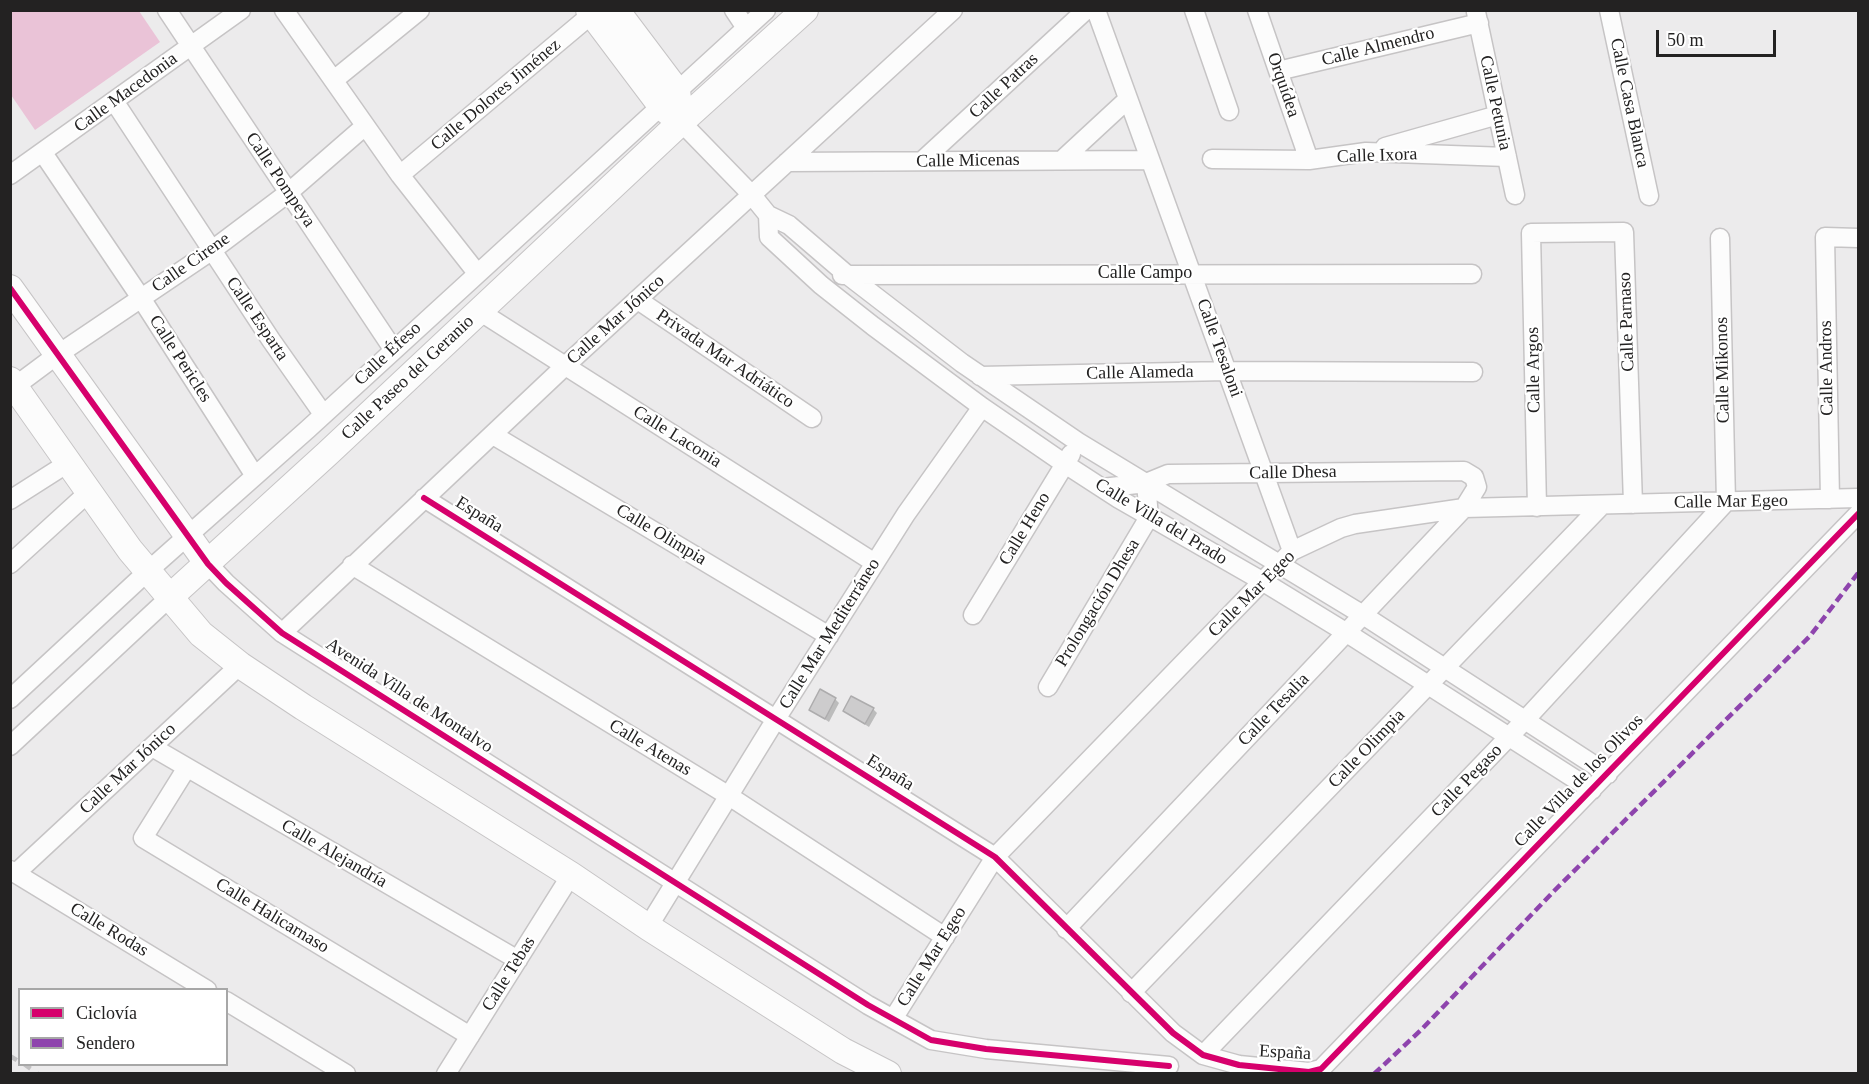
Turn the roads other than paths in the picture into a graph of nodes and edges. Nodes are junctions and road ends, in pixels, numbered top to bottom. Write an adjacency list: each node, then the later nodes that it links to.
1 (167, 10): 17 (street, Calle Pompeya)
2 (241, 10): 17 (street, Calle Macedonia)
3 (284, 10): 19 (street)
4 (420, 10): 19 (street)
5 (734, 10): 16 (street)
6 (766, 10): 16 (street, Calle Éfeso)
7 (805, 10): 22 (street, Calle Paseo del Geranio)
8 (952, 10): 34 (street, Calle Mar Jónico)
9 (1086, 10): 33 (street, Calle Patras)
10 (1096, 10): 20 (street, Calle Tesaloni)
11 (1194, 10): 23 (street)
12 (1257, 10): 18 (street, Orquídea)
13 (1609, 10): 40 (street, Calle Casa Blanca)
14 (599, 12): 22 (street); 36 (street, Calle Dolores Jiménez)
15 (1469, 18): 18 (street, Calle Almendro); 24 (street, Calle Petunia)
16 (746, 28): 22 (street, Calle Éfeso)
17 (192, 46): 21 (street, Calle Macedonia); 37 (street, Calle Pompeya)
18 (1278, 71): 32 (street, Orquídea)
19 (334, 80): 25 (street)
20 (1128, 99): 30 (street); 31 (street, Calle Tesaloni)
21 (114, 101): 27 (street, Calle Macedonia); 45 (street, Calle Esparta)
22 (673, 106): 38 (street, Calle Villa del Prado); 46 (street, Calle Éfeso); 54 (street, Calle Paseo del Geranio)
23 (1229, 111)
24 (1498, 116): 26 (street); 28 (street, Calle Petunia)
25 (365, 126): 36 (street); 37 (street, Calle Cirene)
26 (1366, 152): 28 (street, Calle Ixora); 32 (street, Calle Ixora)
27 (43, 153): 35 (street, Calle Macedonia); 52 (street, Calle Pericles)
28 (1507, 156): 39 (street, Calle Petunia)
29 (1212, 159): 32 (street, Calle Ixora)
30 (1062, 160): 31 (street, Calle Micenas); 33 (street, Calle Micenas)
31 (1150, 160): 48 (street, Calle Tesaloni)
32 (1309, 160)
33 (922, 161): 34 (street, Calle Micenas)
34 (787, 162): 38 (street, Calle Mar Jónico)
35 (10, 175)
36 (400, 175): 46 (street)
37 (288, 193): 45 (street, Calle Cirene); 55 (street, Calle Pompeya)
38 (751, 194): 41 (street, Calle Villa del Prado); 53 (street, Calle Mar Jónico)
39 (1515, 195)
40 (1649, 196)
41 (768, 215): 47 (street, Calle Villa del Prado); 50 (street, Calle Villa del Prado)
42 (1531, 233): 81 (street, Calle Parnaso); 83 (street, Calle Argos)
43 (1720, 238): 80 (street, Calle Mikonos)
44 (1858, 238): 78 (street, Calle Andros)
45 (212, 251): 52 (street, Calle Cirene); 64 (street, Calle Esparta)
46 (477, 273): 55 (street, Calle Éfeso)
47 (845, 273): 48 (street, Calle Campo); 50 (street, Calle Campo); 60 (street, Calle Villa del Prado)
48 (1192, 273): 49 (street, Calle Campo); 58 (street, Calle Tesaloni)
49 (1472, 274)
50 (821, 285): 61 (street, Calle Villa del Prado)
51 (10, 288): 56 (street, Avenida Villa de Montalvo)
52 (141, 298): 56 (street, Calle Cirene); 71 (street, Calle Pericles)
53 (638, 300): 57 (street, Calle Mar Jónico); 65 (street, Privada Mar Adriático)
54 (478, 311): 57 (street, Calle Laconia); 91 (street, Calle Paseo del Geranio)
55 (393, 349): 64 (street, Calle Éfeso)
56 (57, 356): 62 (street, Calle Cirene); 87 (street, Avenida Villa de Montalvo)
57 (565, 366): 66 (street, Calle Mar Jónico); 89 (street, Calle Laconia)
58 (1227, 371): 59 (street, Calle Alameda); 60 (street, Calle Alameda); 70 (street, Calle Tesaloni)
59 (1473, 372)
60 (981, 375): 61 (street, Calle Alameda); 67 (street, Calle Villa del Prado)
61 (953, 385): 63 (street, Calle Villa del Prado)
62 (12, 386): 68 (street)
63 (982, 407): 69 (street, Calle Villa del Prado); 89 (street, Calle Mar Mediterráneo)
64 (323, 414): 71 (street, Calle Éfeso)
65 (812, 418)
66 (493, 435): 76 (street, Calle Mar Jónico); 101 (street, Calle Olimpia)
67 (1078, 442): 69 (street, Calle Heno); 72 (street, Calle Villa del Prado)
68 (68, 463): 75 (street); 79 (street)
69 (1065, 464): 74 (street, Calle Villa del Prado); 97 (street, Calle Heno)
70 (1264, 474): 72 (street, Calle Dhesa); 73 (street, Calle Dhesa); 88 (street, Calle Tesaloni)
71 (255, 476): 87 (street, Calle Éfeso)
72 (1146, 483): 74 (street, Calle Dhesa); 86 (street); 93 (street, Calle Villa del Prado)
73 (1477, 487): 84 (street, Calle Tesalia)
74 (1102, 488): 86 (street, Calle Villa del Prado)
75 (89, 492): 90 (street); 94 (street)
76 (424, 498): 92 (street, Calle Mar Jónico); 107 (street, España)
77 (1858, 498): 78 (street, Calle Mar Egeo)
78 (1830, 499): 80 (street, Calle Mar Egeo)
79 (10, 500)
80 (1726, 502): 81 (street, Calle Mar Egeo); 108 (street, Calle Pegaso)
81 (1633, 504): 82 (street, Calle Mar Egeo)
82 (1602, 505): 83 (street, Calle Mar Egeo); 103 (street, Calle Olimpia)
83 (1537, 507): 84 (street, Calle Mar Egeo)
84 (1464, 508): 88 (street, Calle Mar Egeo); 98 (street, Calle Tesalia)
85 (1858, 514): 113 (street, Calle Villa de los Olivos)
86 (1149, 517): 95 (street, Calle Villa del Prado); 105 (street, Prolongación Dhesa)
87 (187, 536): 91 (street, Avenida Villa de Montalvo); 94 (street, Calle Éfeso)
88 (1292, 551): 93 (street, Calle Mar Egeo)
89 (875, 563): 101 (street, Calle Mar Mediterráneo)
90 (10, 564)
91 (208, 564): 96 (street, Calle Paseo del Geranio); 99 (street, Avenida Villa de Montalvo)
92 (352, 565): 99 (street, Calle Mar Jónico); 115 (street, Calle Atenas)
93 (1278, 565): 95 (street, Calle Mar Egeo); 98 (street, Calle Villa del Prado)
94 (148, 571): 96 (street); 106 (street, Calle Éfeso)
95 (1262, 581): 100 (street, Calle Villa del Prado); 116 (street, Calle Mar Egeo)
96 (170, 597): 102 (street); 110 (street, Calle Paseo del Geranio)
97 (973, 615)
98 (1364, 615): 100 (street, Calle Tesalia); 103 (street, Calle Villa del Prado)
99 (282, 633): 119 (street, Avenida Villa de Montalvo)
100 (1347, 633): 104 (street, Calle Villa del Prado); 121 (street, Calle Tesalia)
101 (829, 636): 107 (street, Calle Mar Mediterráneo)
102 (240, 665): 111 (street, Calle Mar Jónico); 118 (street)
103 (1445, 667): 104 (street, Calle Olimpia); 108 (street, Calle Villa del Prado)
104 (1428, 685): 109 (street, Calle Villa del Prado); 125 (street, Calle Olimpia)
105 (1048, 687)
106 (10, 699)
107 (776, 719): 115 (street, Calle Mar Mediterráneo); 116 (street, España)
108 (1526, 720): 109 (street, Calle Pegaso); 113 (street, Calle Villa del Prado)
109 (1509, 737): 114 (street, Calle Villa del Prado); 130 (street, Calle Pegaso)
110 (10, 746)
111 (152, 747): 112 (street, Calle Alejandría); 117 (street, Calle Mar Jónico)
112 (186, 769): 123 (street, Calle Alejandría); 129 (street, Calle Halicarnaso)
113 (1608, 774): 114 (street, Calle Villa de los Olivos)
114 (1592, 790): 131 (street, Calle Villa de los Olivos)
115 (729, 796): 119 (street, Calle Mar Mediterráneo); 122 (street, Calle Atenas)
116 (994, 857): 121 (street, España); 122 (street, Calle Mar Egeo)
117 (13, 872): 124 (street, Calle Rodas)
118 (571, 874): 120 (street); 123 (street, Calle Tebas)
119 (675, 884): 120 (street, Calle Mar Mediterráneo); 127 (street, Avenida Villa de Montalvo)
120 (648, 927): 135 (street)
121 (1066, 929): 125 (street, España)
122 (945, 936): 127 (street, Calle Mar Egeo)
123 (518, 960): 129 (street, Calle Tebas)
124 (204, 988)
125 (1131, 993): 128 (street, España)
126 (228, 1002): 133 (street)
127 (893, 1019): 132 (street, Avenida Villa de Montalvo)
128 (1173, 1033): 130 (street, España); 132 (street)
129 (470, 1036): 134 (street, Calle Tebas)
130 (1203, 1054): 131 (street, España)
131 (1322, 1069)
132 (1168, 1070)
133 (346, 1074)
134 (446, 1074)
135 (888, 1074)

